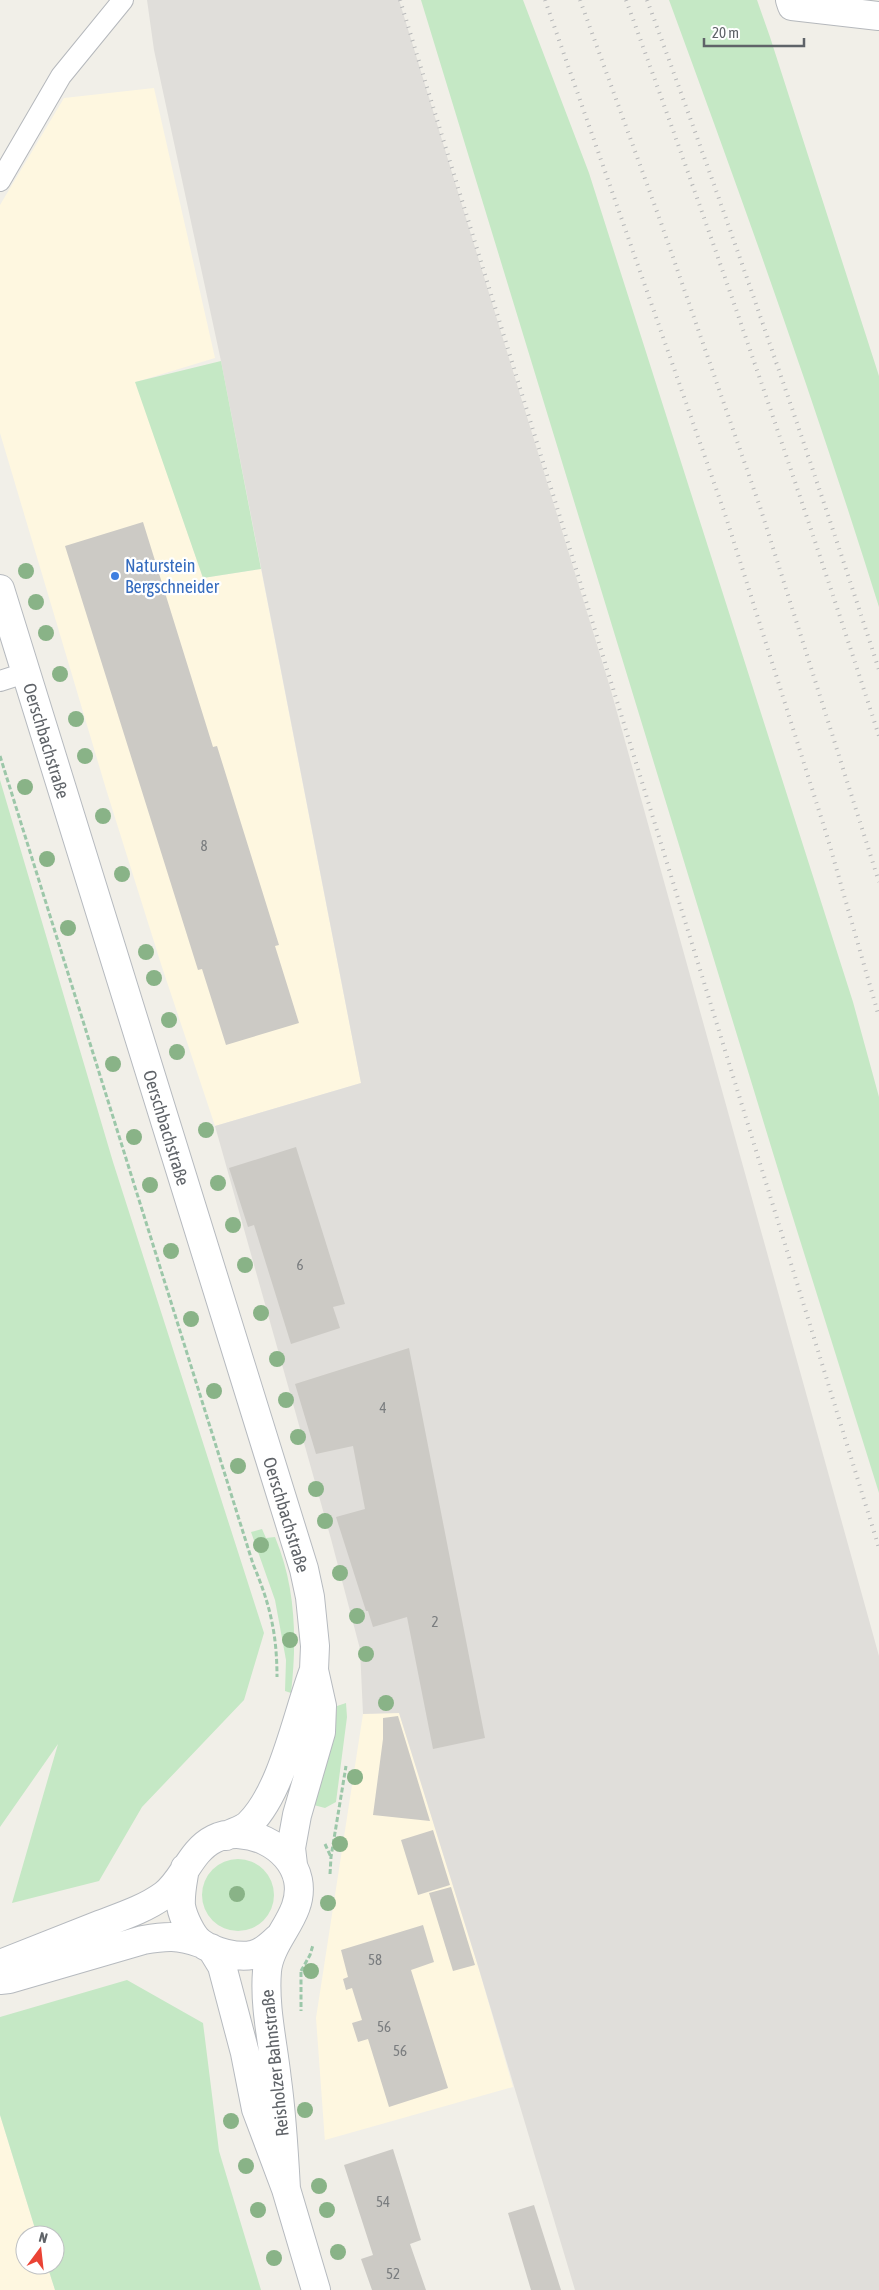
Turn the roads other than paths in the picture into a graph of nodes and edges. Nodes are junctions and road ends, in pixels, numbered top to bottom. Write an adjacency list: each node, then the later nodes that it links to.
1 (123, 0): 4 (lane)
2 (791, 3): 3 (main road)
3 (879, 16)
4 (0, 181)
5 (1, 595): 6 (main road, Oerschbachstraße)
6 (13, 677): 7 (main road, Oerschbachstraße)
7 (314, 1670): 8 (main road, Oerschbachstraße); 9 (main road, Oerschbachstraße)
8 (226, 1836): 9 (main road, Reisholzer Bahnstraße); 10 (main road, Reisholzer Bahnstraße)
9 (293, 1865): 11 (main road, Reisholzer Bahnstraße)
10 (186, 1868): 12 (main road, Reisholzer Bahnstraße); 13 (main road, Reisholzer Bahnstraße)
11 (278, 1938): 12 (main road, Reisholzer Bahnstraße); 15 (main road, Reisholzer Bahnstraße)
12 (206, 1945): 14 (main road, Reisholzer Bahnstraße); 15 (main road, Reisholzer Bahnstraße)
13 (0, 1964)
14 (0, 1980)
15 (286, 2189): 16 (main road, Reisholzer Bahnstraße)
16 (316, 2290)

